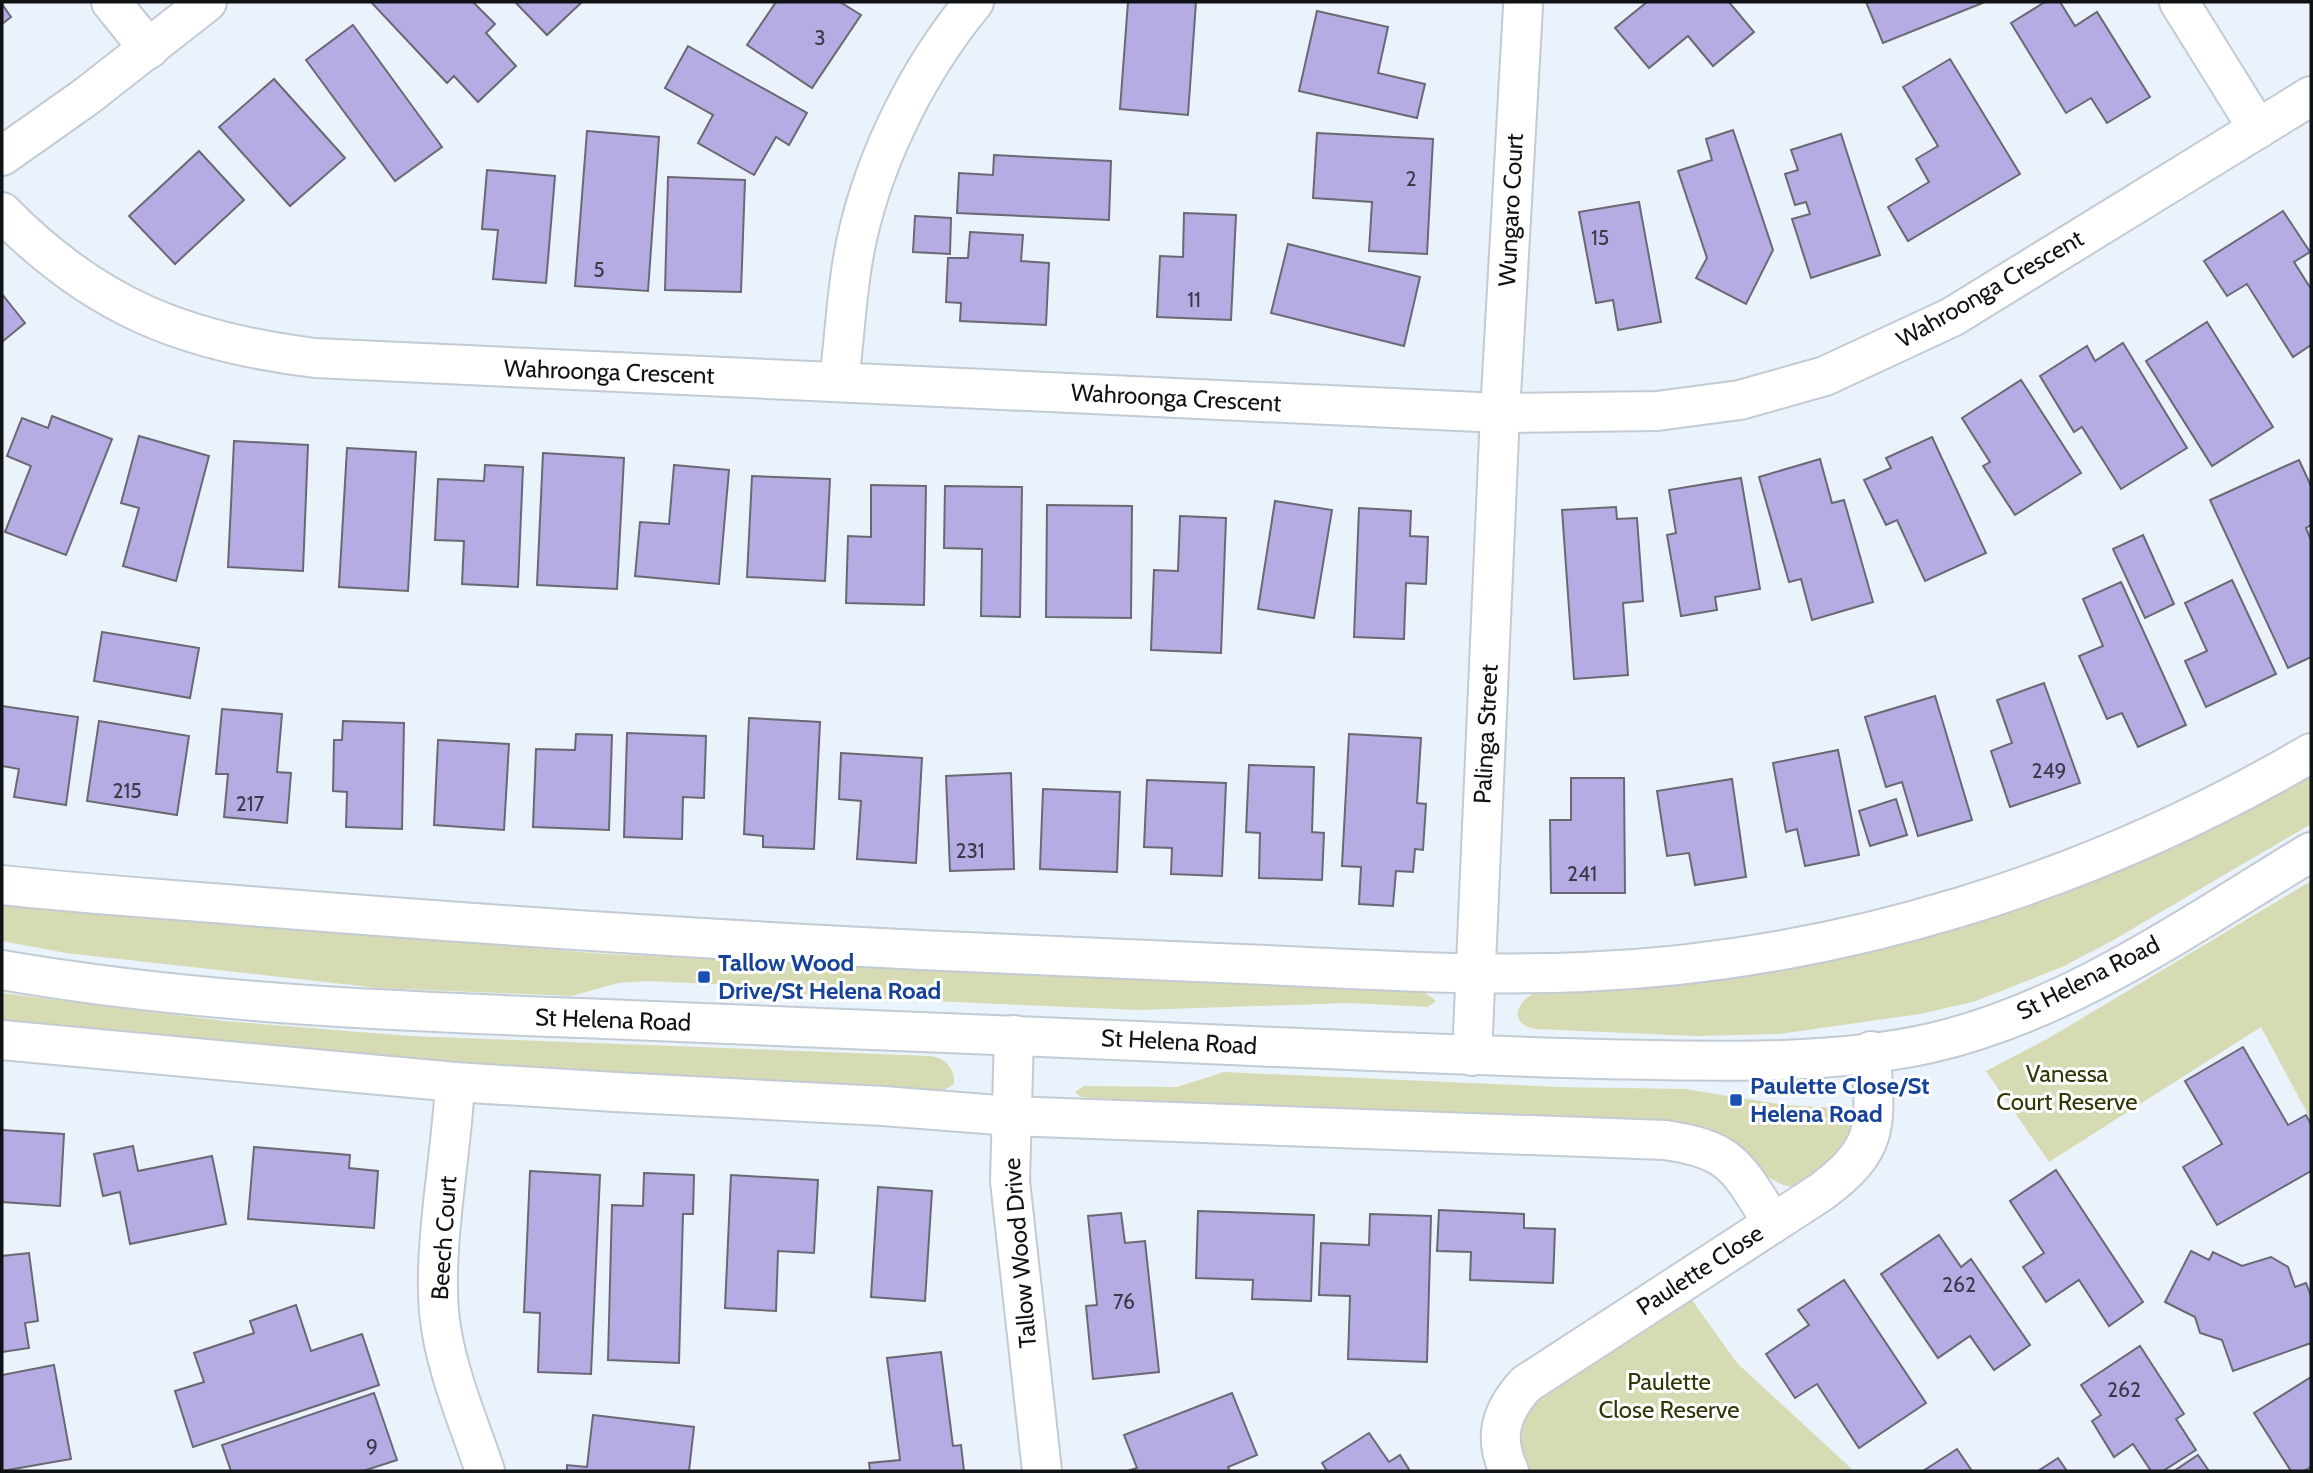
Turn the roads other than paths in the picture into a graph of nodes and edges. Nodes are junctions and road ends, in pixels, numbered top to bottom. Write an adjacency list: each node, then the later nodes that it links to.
1 (111, 2): 6 (street)
2 (207, 2): 6 (street)
3 (974, 2): 11 (street)
4 (2179, 2): 8 (street)
5 (1523, 7): 12 (street, Wungaro Court)
6 (149, 49): 9 (street)
7 (2311, 96): 8 (street, Wahroonga Crescent)
8 (2258, 129): 12 (street, Wahroonga Crescent)
9 (2, 156)
10 (2, 212): 11 (street, Wahroonga Crescent)
11 (839, 381): 12 (street, Wahroonga Crescent)
12 (1500, 413): 17 (street, Palinga Street)
13 (2311, 753): 17 (street)
14 (2311, 852): 20 (street, St Helena Road)
15 (2, 885): 17 (street)
16 (2, 970): 18 (street, St Helena Road)
17 (1476, 975): 21 (street, Palinga Street)
18 (1014, 1035): 21 (street, St Helena Road); 23 (street, Tallow Wood Drive)
19 (2, 1040): 22 (street)
20 (1871, 1051): 21 (street, St Helena Road); 24 (street, Paulette Close)
21 (1472, 1056)
22 (455, 1082): 23 (street); 25 (street, Beech Court)
23 (1011, 1116): 24 (street); 26 (street, Tallow Wood Drive)
24 (1773, 1223): 27 (street, Paulette Close)
25 (485, 1471)
26 (1042, 1471)
27 (1509, 1471)

